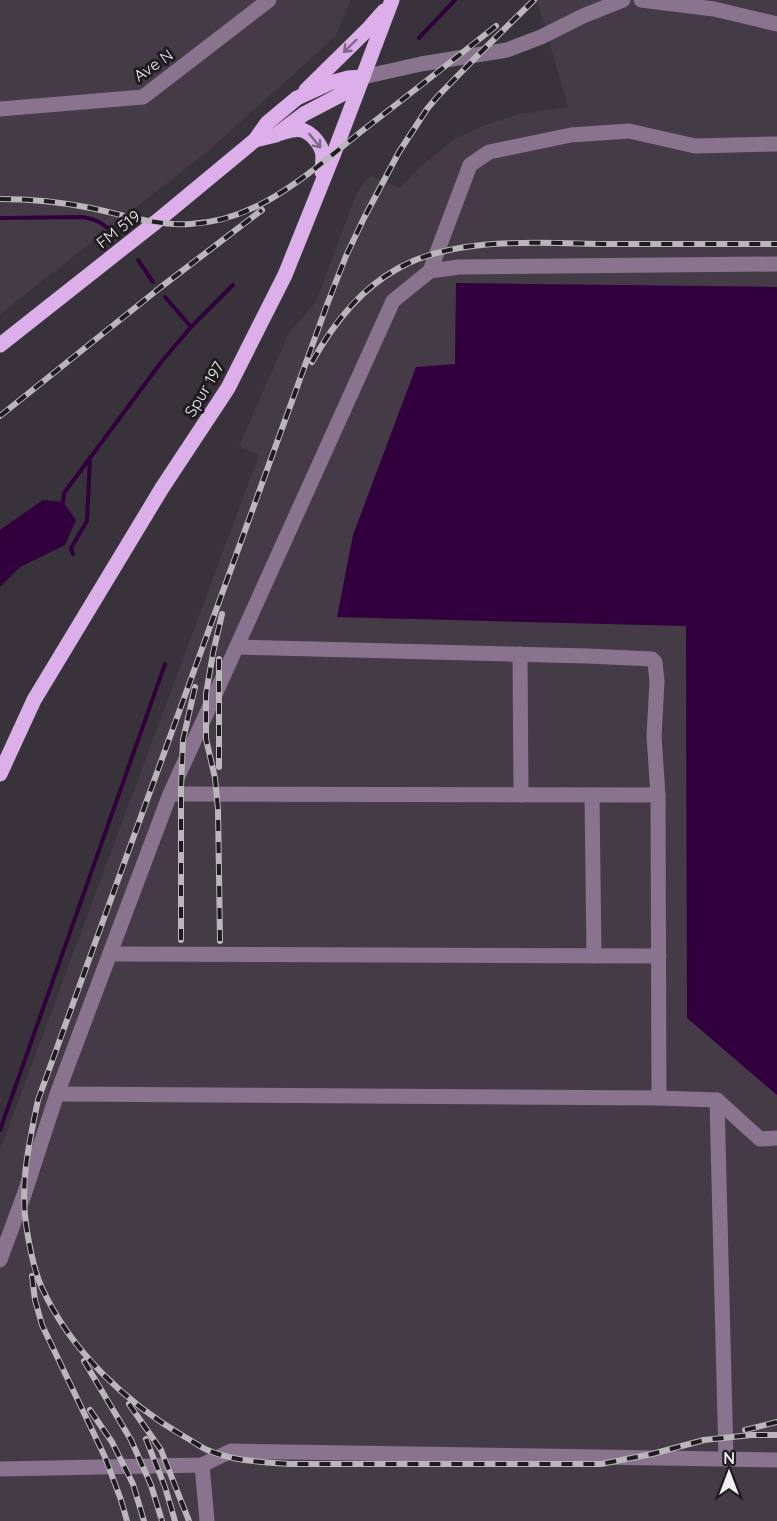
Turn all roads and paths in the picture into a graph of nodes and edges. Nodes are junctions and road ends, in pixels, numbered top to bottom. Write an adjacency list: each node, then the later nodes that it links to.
1 (269, 0): 8 (street, Ave N)
2 (623, 0): 6 (street)
3 (641, 0): 5 (street)
4 (391, 2): 6 (main road, Spur 197); 7 (main road, one-way to 7)
5 (777, 24)
6 (363, 77): 7 (main road, FM 519 / FM 519); 9 (main road, FM 519 / FM 519); 12 (main road, Spur 197)
7 (297, 98): 10 (main road, FM 519 / FM 519)
8 (0, 110)
9 (276, 135): 10 (main road, FM 519 / FM 519); 12 (main road, one-way to 12)
10 (255, 140): 15 (main road, FM 519 / FM 519)
11 (777, 144): 14 (street)
12 (322, 183): 18 (main road, Spur 197)
13 (777, 264): 14 (street)
14 (430, 271): 16 (street)
15 (0, 345)
16 (237, 647): 17 (street); 19 (street)
17 (520, 654): 20 (street); 22 (street)
18 (0, 774)
19 (170, 794): 20 (street); 23 (street)
20 (521, 795): 21 (street)
21 (592, 795): 22 (street); 24 (street)
22 (658, 795): 25 (street)
23 (110, 954): 24 (street); 26 (street)
24 (594, 956): 25 (street)
25 (658, 956): 27 (street)
26 (57, 1094): 27 (street); 30 (street)
27 (659, 1098): 28 (street)
28 (717, 1100): 29 (street); 31 (street)
29 (777, 1138)
30 (0, 1260)
31 (726, 1459): 32 (street); 33 (street)
32 (777, 1460)
33 (202, 1465): 34 (street); 35 (street)
34 (0, 1469)
35 (207, 1521)

